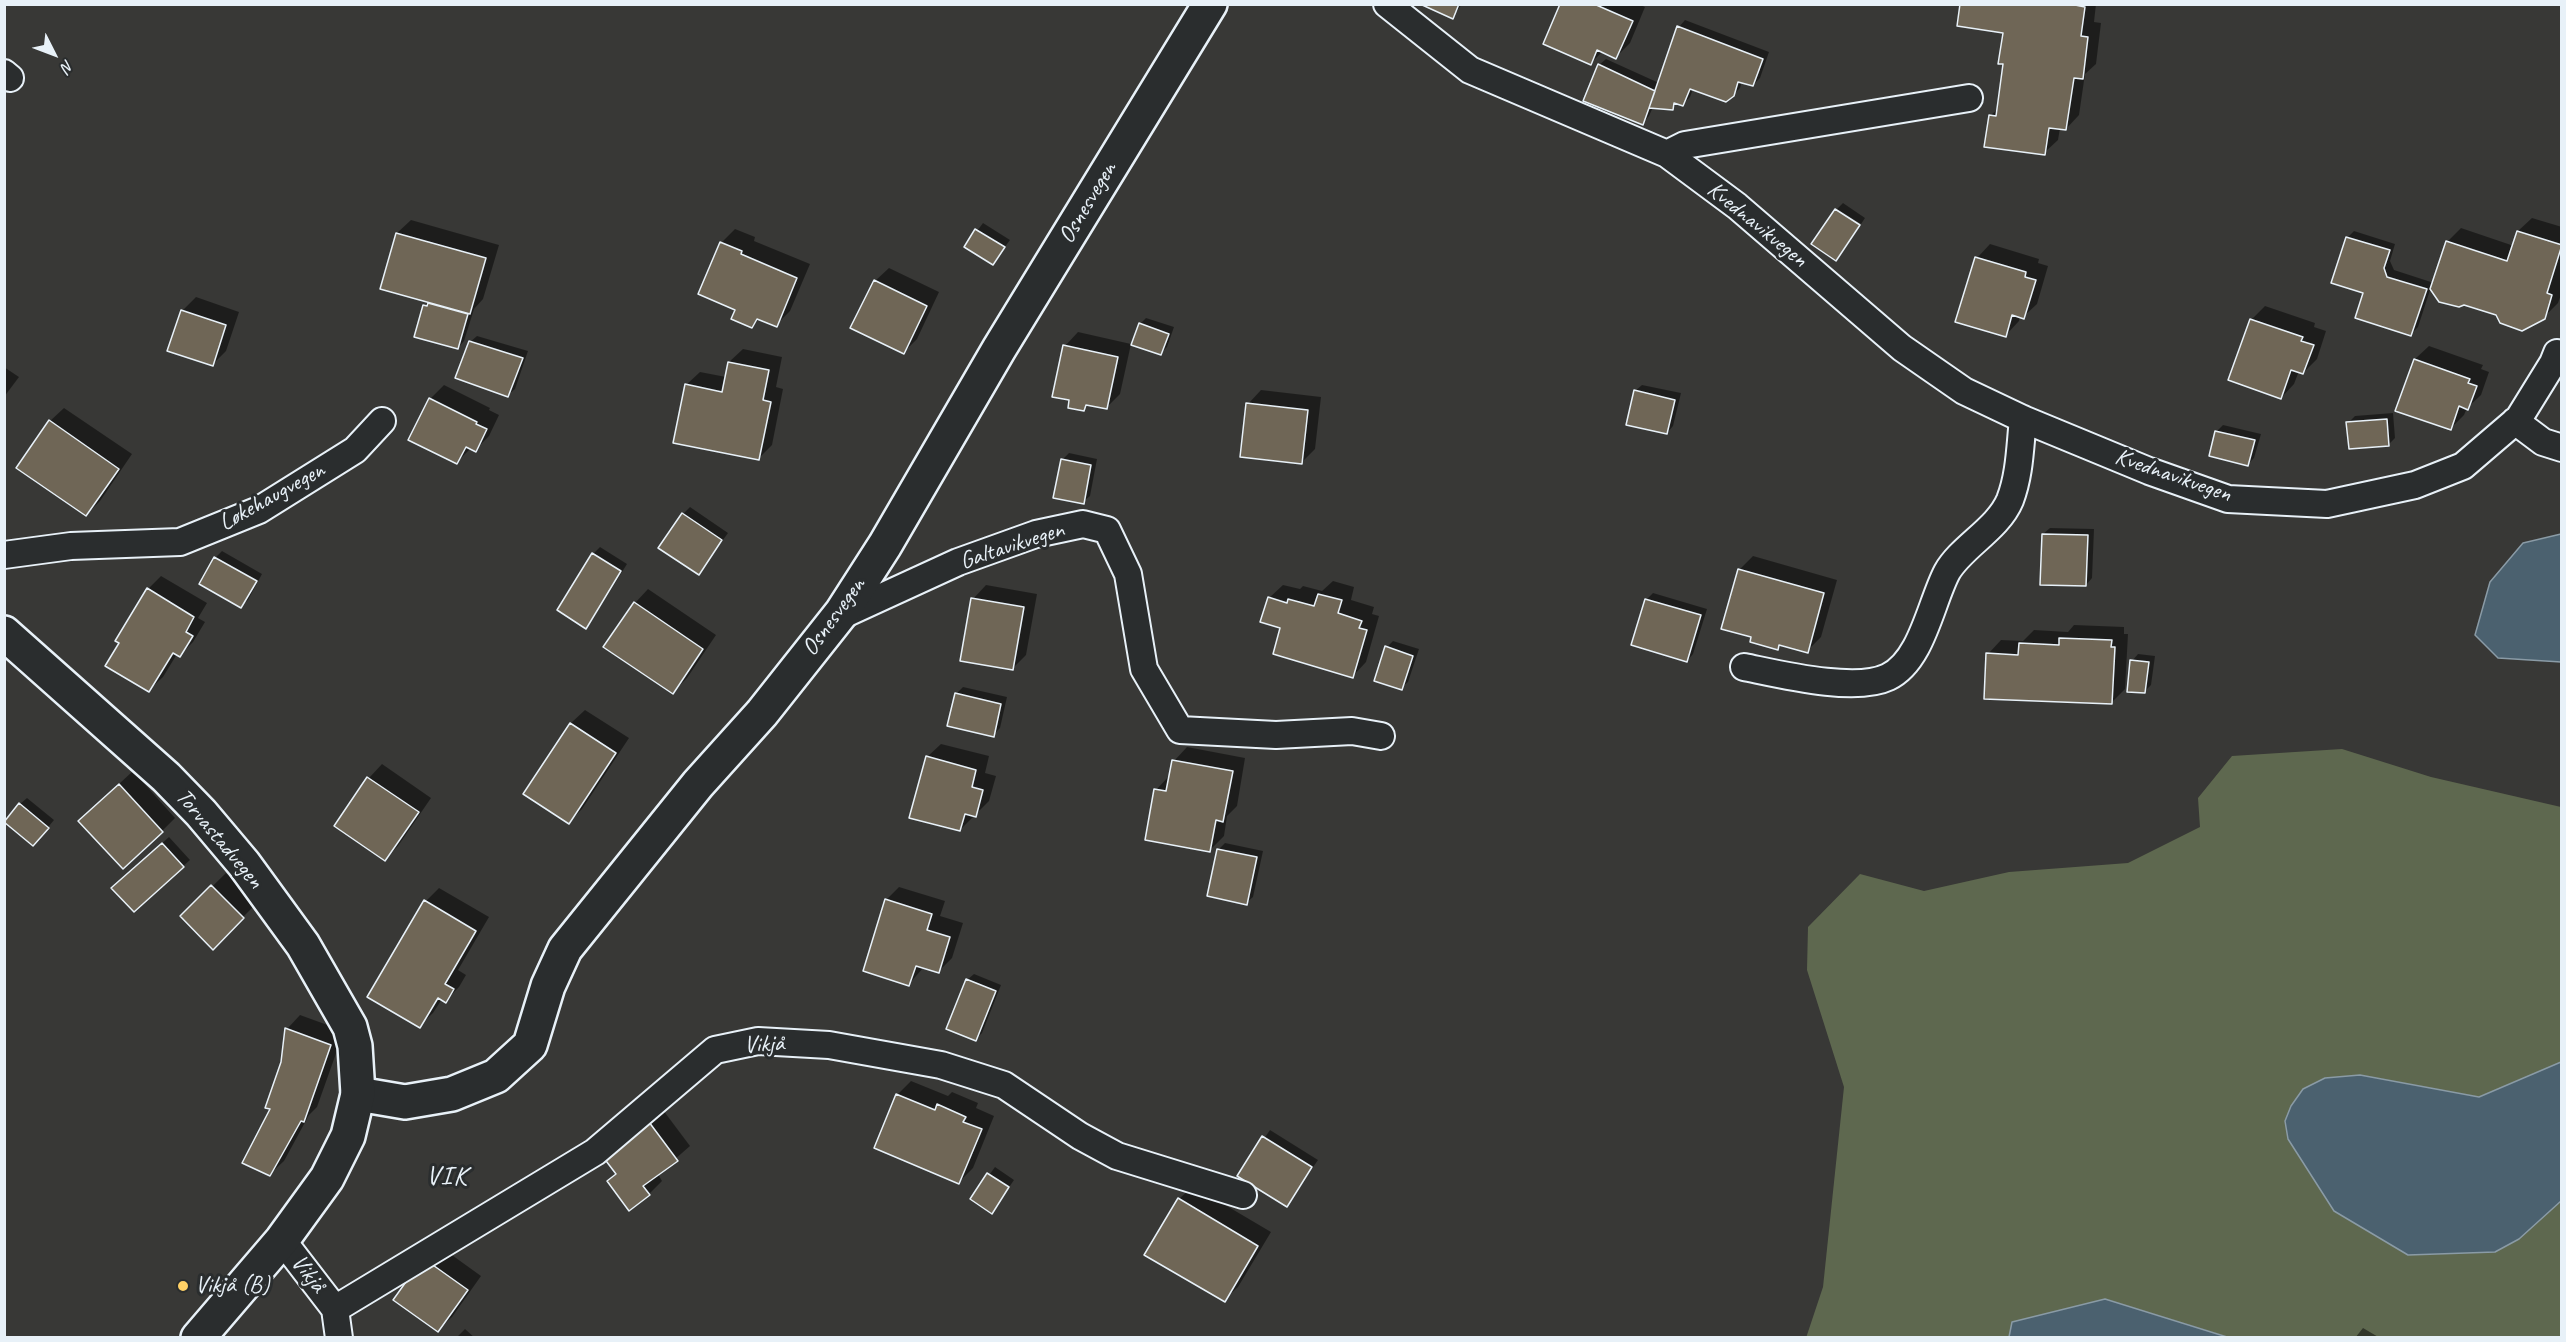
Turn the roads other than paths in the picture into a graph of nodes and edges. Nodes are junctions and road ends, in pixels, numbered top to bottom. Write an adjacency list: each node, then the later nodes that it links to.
1 (1210, 4): 11 (street, Osnesvegen)
2 (1387, 4): 4 (lane, Kvednavikvegen)
3 (1969, 98): 4 (lane, Kvednavikvegen)
4 (1667, 154): 6 (lane, Kvednavikvegen)
5 (2557, 353): 8 (lane, Kvednavikvegen)
6 (2023, 419): 8 (lane, Kvednavikvegen); 13 (lane)
7 (382, 420): 10 (lane, Løkehaugvegen)
8 (2515, 421): 9 (lane)
9 (2562, 448)
10 (4, 555)
11 (836, 618): 14 (lane, Galtavikvegen); 15 (street, Osnesvegen)
12 (4, 633): 15 (street, Torvastadvegen)
13 (1744, 667)
14 (1380, 736)
15 (358, 1094): 17 (street, Torvastadvegen)
16 (1243, 1195): 18 (lane, Vikjå)
17 (282, 1240): 18 (lane, Vikjå); 19 (street, Torvastadvegen)
18 (335, 1309): 20 (lane, Vikjå)
19 (198, 1338)
20 (339, 1338)

